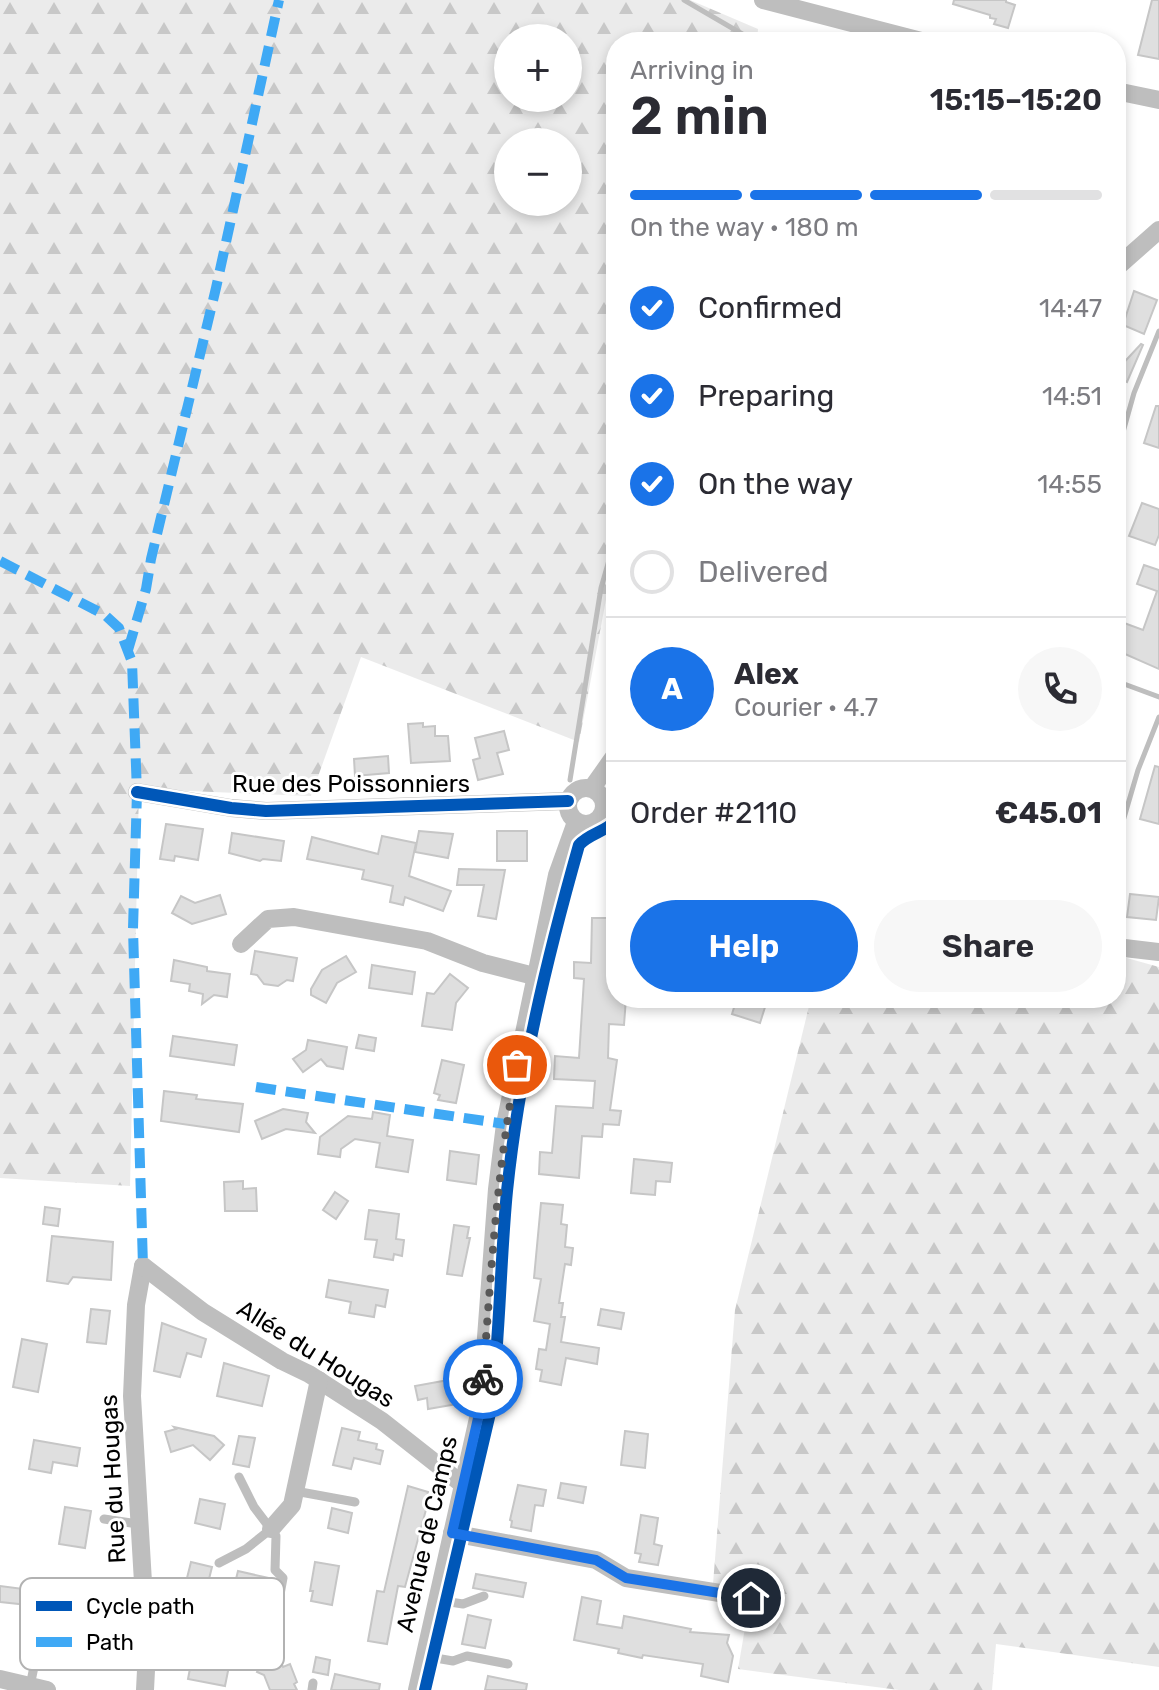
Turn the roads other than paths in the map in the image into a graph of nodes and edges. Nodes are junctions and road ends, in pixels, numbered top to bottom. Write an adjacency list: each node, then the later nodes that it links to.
1 (763, 0): 2 (street)
2 (886, 32)
3 (1126, 93): 4 (street)
4 (1159, 100)
5 (1159, 230): 6 (street)
6 (1126, 259)
7 (606, 768): 8 (street)
8 (592, 788): 10 (street); 11 (street)
9 (137, 792): 11 (street, Rue des Poissonniers)
10 (606, 800)
11 (568, 801): 13 (street)
12 (606, 810): 13 (street)
13 (576, 822): 17 (street, Avenue de Camps)
14 (241, 944): 17 (street)
15 (1126, 948): 16 (street)
16 (1159, 952)
17 (534, 976): 21 (street, Avenue de Camps)
18 (143, 1266): 19 (street, Allée du Hougas); 25 (street, Rue du Hougas)
19 (319, 1380): 21 (street, Allée du Hougas); 22 (street)
20 (239, 1477): 26 (lane)
21 (462, 1484): 27 (street, Avenue de Camps)
22 (295, 1491): 23 (lane); 26 (street)
23 (355, 1502)
24 (104, 1519): 25 (lane)
25 (138, 1524): 29 (street, Rue du Hougas)
26 (271, 1529): 28 (lane); 30 (lane)
27 (452, 1533): 32 (street); 33 (street, Avenue de Camps)
28 (219, 1563)
29 (142, 1578)
30 (283, 1578)
31 (484, 1596): 33 (lane)
32 (751, 1598)
33 (437, 1600): 34 (street, Avenue de Camps)
34 (424, 1656): 35 (lane); 40 (street, Avenue de Camps)
35 (508, 1664)
36 (146, 1670): 39 (street, Rue du Hougas)
37 (0, 1679): 38 (street)
38 (38, 1688)
39 (145, 1690)
40 (417, 1690)

